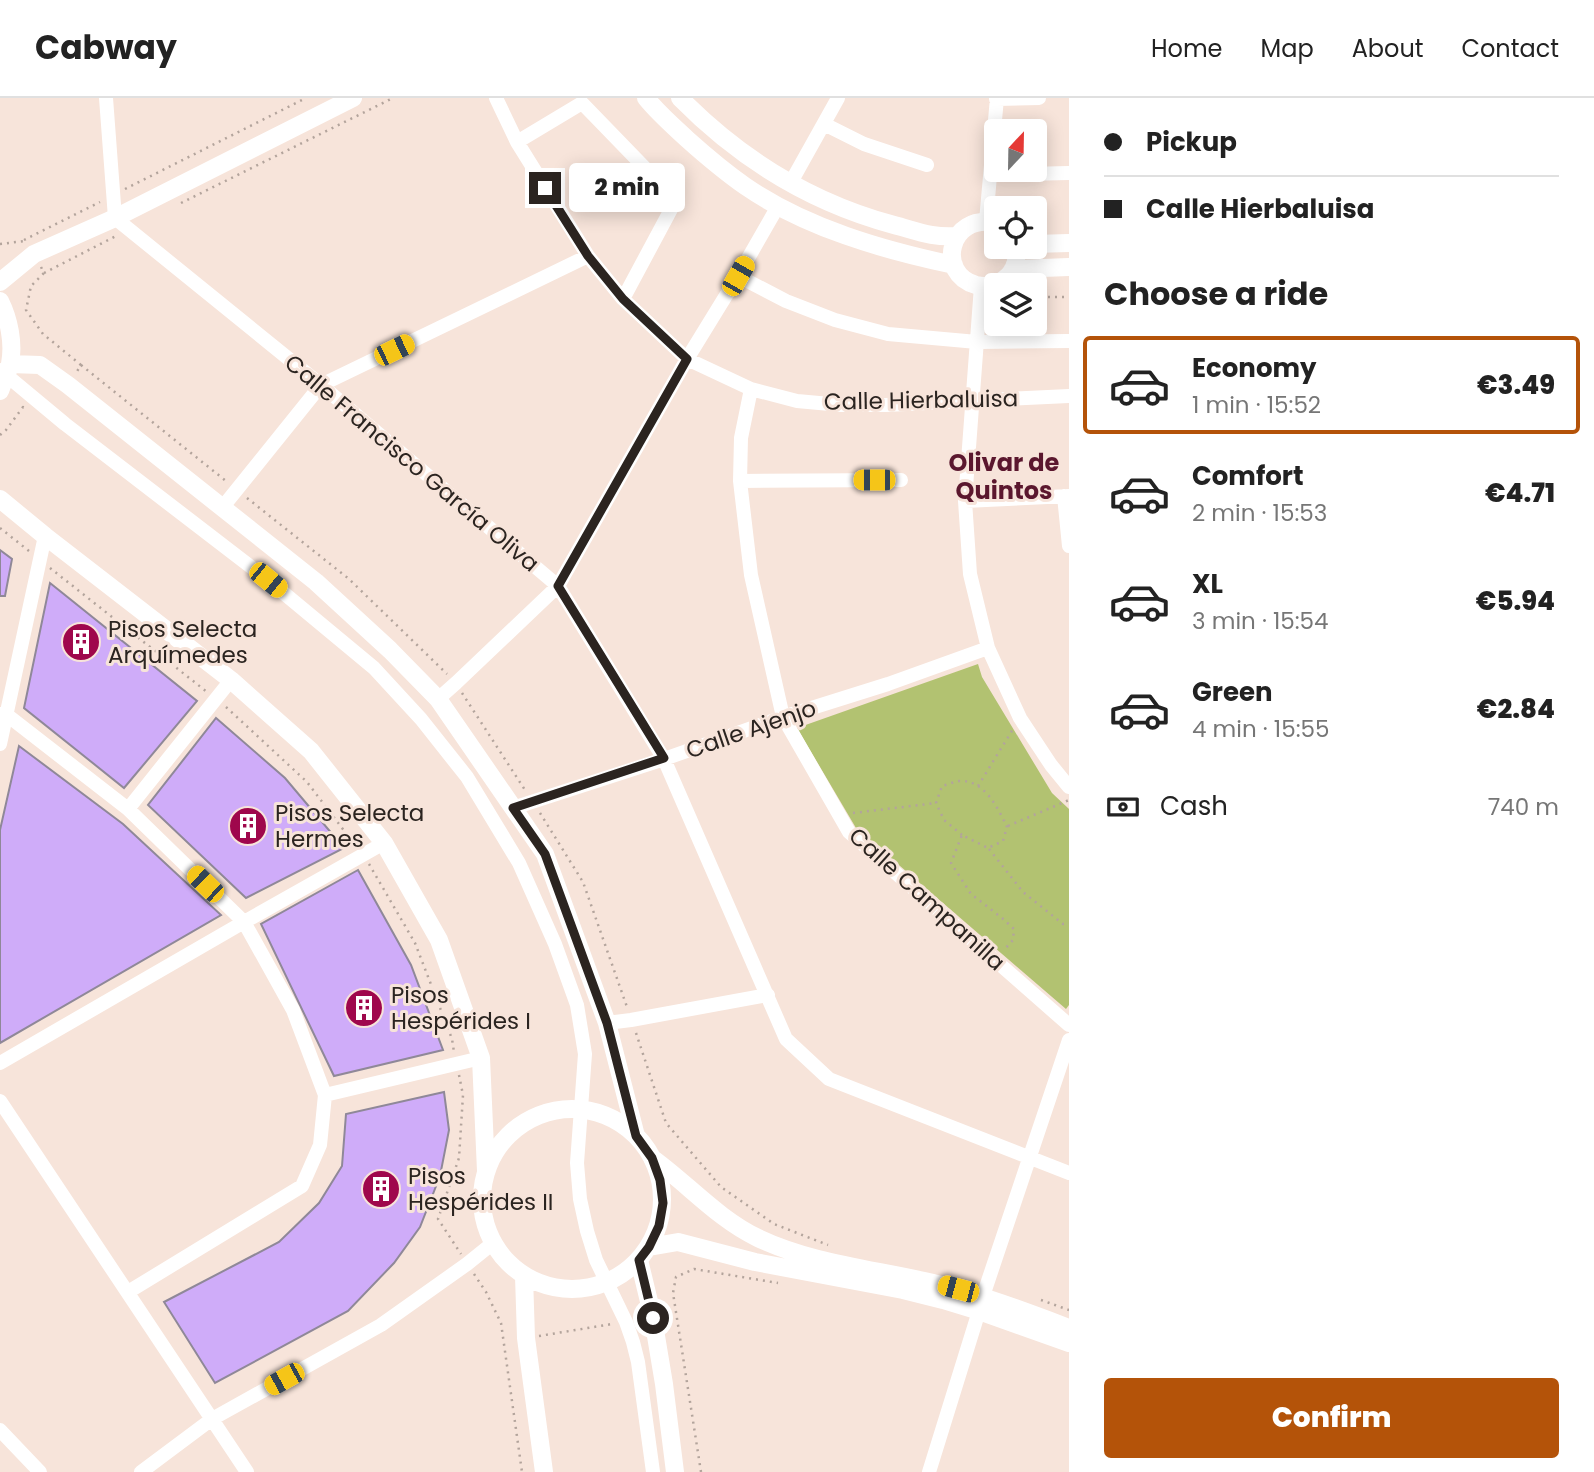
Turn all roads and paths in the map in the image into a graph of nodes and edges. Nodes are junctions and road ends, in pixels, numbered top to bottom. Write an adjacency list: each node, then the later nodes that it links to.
1 (106, 98): 18 (street)
2 (306, 98): 18 (path)
3 (353, 98): 22 (main road)
4 (393, 98): 19 (path)
5 (496, 98): 13 (street, Calle Hierbaluisa)
6 (646, 98): 20 (main road)
7 (680, 98): 17 (main road)
8 (838, 98): 12 (street)
9 (1039, 98): 10 (street)
10 (996, 99): 11 (street)
11 (994, 119)
12 (824, 124): 14 (street); 17 (street)
13 (517, 142): 28 (street, Calle Hierbaluisa); 39 (street)
14 (927, 165)
15 (1069, 173): 16 (street)
16 (1047, 174)
17 (790, 184): 23 (main road)
18 (113, 195): 22 (street); 27 (path)
19 (175, 206)
20 (778, 206): 30 (main road); 34 (street)
21 (984, 222): 23 (main road)
22 (122, 224): 27 (main road); 33 (path); 46 (street, Calle Francisco García Oliva)
23 (957, 236): 30 (main road)
24 (1069, 243): 26 (main road)
25 (0, 244): 27 (path)
26 (1047, 244)
27 (29, 247): 33 (path); 35 (main road)
28 (588, 256): 39 (street, Calle Hierbaluisa); 46 (street)
29 (1016, 259): 32 (main road)
30 (954, 265): 36 (main road)
31 (1069, 267): 32 (main road)
32 (1013, 269): 36 (main road)
33 (44, 273): 45 (path)
34 (738, 276): 42 (street); 43 (street)
35 (0, 282)
36 (981, 286): 42 (street)
37 (1069, 296): 38 (path)
38 (1047, 297)
39 (623, 299): 43 (street, Calle Hierbaluisa)
40 (0, 301): 44 (main road)
41 (1069, 341): 42 (street)
42 (977, 342): 49 (street)
43 (687, 359): 47 (street, Calle Hierbaluisa); 62 (street)
44 (4, 372): 45 (main road); 96 (street)
45 (68, 384): 57 (main road)
46 (321, 386): 57 (street); 62 (street, Calle Francisco García Oliva)
47 (751, 388): 49 (street, Calle Hierbaluisa); 53 (street, Calle Campanilla)
48 (1069, 396): 49 (street, Calle Hierbaluisa)
49 (972, 400): 56 (street)
50 (31, 414): 51 (path)
51 (0, 435)
52 (901, 480): 53 (street)
53 (740, 481): 68 (street, Calle Campanilla)
54 (1067, 496): 56 (street); 60 (street)
55 (0, 499): 59 (main road)
56 (965, 501): 63 (street)
57 (222, 508): 66 (main road)
58 (0, 528): 61 (path)
59 (45, 536): 61 (street); 64 (main road)
60 (1069, 546)
61 (40, 559): 65 (path); 67 (street)
62 (558, 586): 66 (street); 71 (street, Calle Francisco García Oliva)
63 (988, 648): 68 (street, Calle Ajenjo); 69 (street)
64 (231, 680): 65 (street); 81 (main road)
65 (216, 699): 77 (street); 83 (path)
66 (438, 699): 76 (main road)
67 (3, 715): 70 (street); 77 (street)
68 (783, 716): 71 (street, Calle Ajenjo); 78 (street, Calle Campanilla)
69 (1020, 718): 72 (path); 73 (street)
70 (0, 744)
71 (664, 758): 76 (street, Calle Ajenjo); 87 (street, Calle Francisco García Oliva)
72 (978, 786): 75 (path); 79 (path)
73 (1069, 787)
74 (1069, 800): 79 (path)
75 (936, 803): 78 (path); 80 (path)
76 (513, 808): 88 (main road)
77 (128, 809): 84 (street)
78 (839, 815): 86 (street, Calle Campanilla)
79 (1007, 827): 82 (path)
80 (962, 835): 82 (path); 86 (path)
81 (384, 843): 83 (street); 91 (main road)
82 (988, 848): 85 (path)
83 (362, 855): 84 (street); 93 (path)
84 (244, 922): 92 (street); 94 (street)
85 (1069, 923)
86 (995, 960): 89 (street, Calle Campanilla)
87 (768, 995): 88 (street); 98 (street, Calle Francisco García Oliva)
88 (607, 1023): 97 (main road)
89 (1069, 1025)
90 (1069, 1040): 98 (street)
91 (481, 1058): 93 (street); 100 (main road)
92 (0, 1063)
93 (457, 1064): 94 (street); 104 (path)
94 (325, 1095): 108 (street)
95 (0, 1101): 108 (street)
96 (582, 1110): 97 (main road); 100 (main road); 106 (street)
97 (636, 1136): 99 (main road)
98 (1030, 1157): 101 (street, Calle Francisco García Oliva); 109 (street)
99 (652, 1158): 103 (main road); 109 (main road)
100 (486, 1171): 102 (main road)
101 (1069, 1173)
102 (493, 1243): 104 (street); 105 (main road)
103 (644, 1254): 106 (main road); 109 (main road); 111 (main road)
104 (467, 1264): 116 (street); 121 (path)
105 (524, 1276): 106 (main road); 114 (main road)
106 (607, 1283): 112 (street)
107 (783, 1284): 110 (path)
108 (128, 1292): 116 (street)
109 (981, 1304): 113 (main road); 115 (main road); 126 (street)
110 (677, 1314): 111 (path); 125 (path)
111 (653, 1318): 124 (main road)
112 (626, 1322): 114 (path); 123 (street)
113 (1069, 1328)
114 (526, 1338): 122 (main road)
115 (1069, 1343)
116 (212, 1419): 119 (street); 120 (street)
117 (0, 1430): 118 (street)
118 (40, 1472)
119 (141, 1472)
120 (247, 1472)
121 (522, 1472)
122 (544, 1472)
123 (653, 1472)
124 (675, 1472)
125 (701, 1472)
126 (929, 1472)

